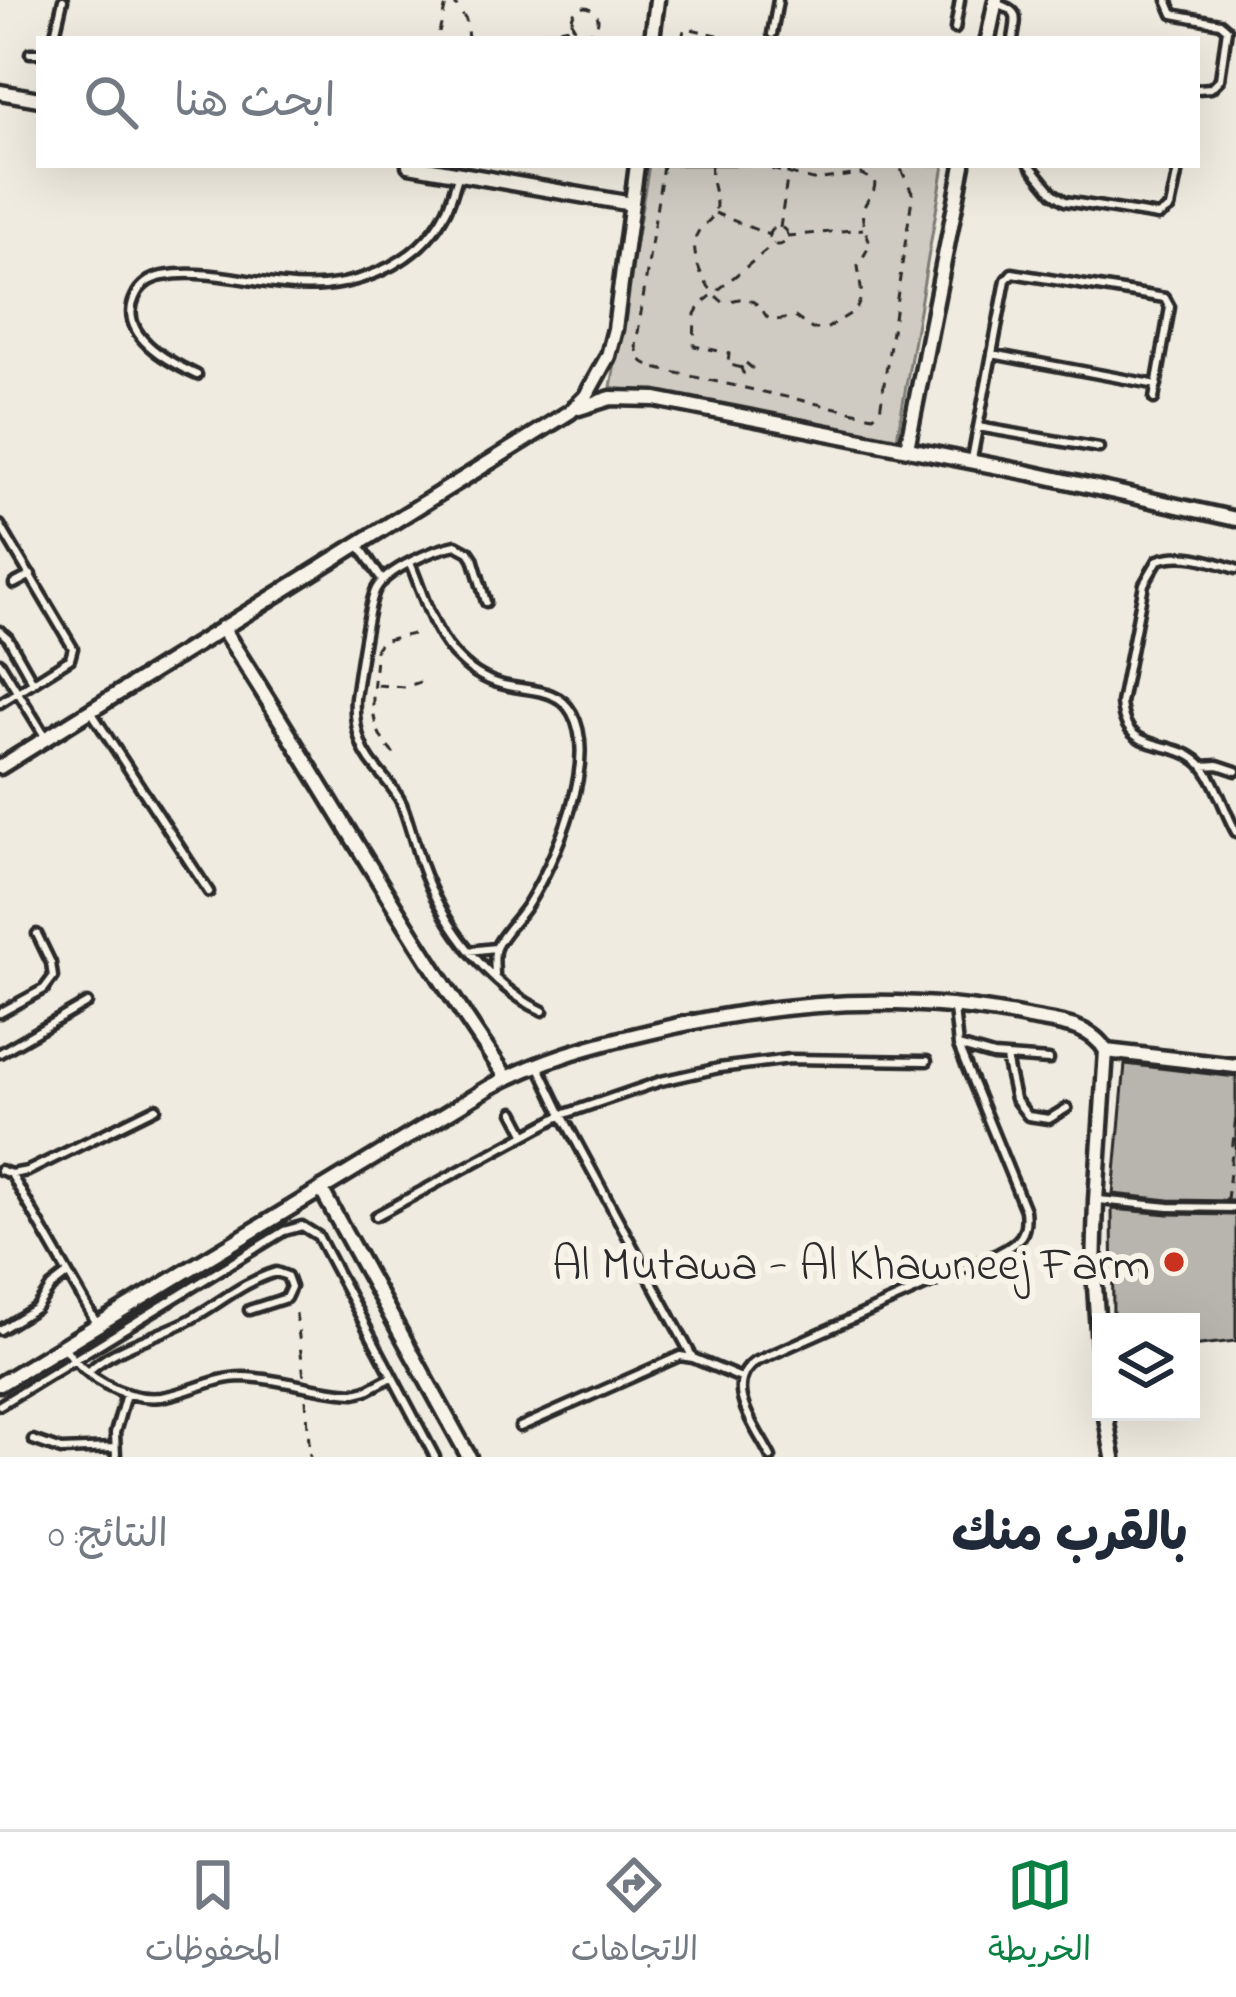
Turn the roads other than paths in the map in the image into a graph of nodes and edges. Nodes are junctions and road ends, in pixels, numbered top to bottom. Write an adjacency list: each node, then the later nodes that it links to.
1 (63, 0): 9 (lane)
2 (657, 0): 10 (street)
3 (778, 0): 8 (lane)
4 (960, 0): 7 (lane)
5 (1168, 0): 13 (lane)
6 (996, 2): 11 (street); 12 (lane)
7 (955, 29)
8 (772, 34)
9 (55, 36)
10 (652, 36)
11 (989, 36)
12 (1013, 36)
13 (1200, 89)
14 (0, 92): 15 (street)
15 (36, 98)
16 (426, 168): 21 (street)
17 (637, 168): 22 (street)
18 (962, 168): 29 (street)
19 (1032, 168): 20 (lane)
20 (1178, 168)
21 (459, 174): 22 (street); 24 (lane)
22 (632, 204): 27 (street)
23 (992, 354): 25 (lane); 25 (lane); 28 (lane)
24 (196, 375)
25 (1157, 385): 26 (lane)
26 (1154, 399)
27 (570, 412): 29 (street); 34 (street)
28 (978, 428): 30 (lane); 31 (lane)
29 (907, 448): 31 (street)
30 (1099, 448)
31 (971, 462): 32 (street)
32 (1236, 519)
33 (0, 525): 37 (lane)
34 (357, 542): 38 (lane); 41 (street)
35 (410, 563): 38 (lane); 40 (lane); 55 (lane)
36 (1236, 569): 50 (lane)
37 (31, 575): 39 (lane); 44 (lane)
38 (383, 581): 56 (lane)
39 (14, 584)
40 (485, 602)
41 (223, 628): 47 (street); 70 (street)
42 (0, 632): 44 (lane)
43 (0, 662): 45 (lane)
44 (34, 682): 45 (lane)
45 (17, 692): 46 (lane); 48 (lane)
46 (0, 703)
47 (90, 710): 48 (street); 53 (lane)
48 (46, 738): 49 (street)
49 (0, 766)
50 (1203, 766): 51 (lane); 52 (lane)
51 (1236, 770)
52 (1236, 832)
53 (209, 892)
54 (37, 934): 61 (lane)
55 (495, 948): 56 (lane); 57 (lane)
56 (469, 951): 57 (lane)
57 (496, 979): 60 (lane)
58 (87, 1003): 64 (lane)
59 (954, 1006): 62 (lane); 63 (street); 68 (street)
60 (544, 1011)
61 (0, 1013)
62 (958, 1046): 65 (lane); 92 (lane)
63 (1106, 1051): 69 (street); 79 (street)
64 (0, 1053)
65 (1006, 1058): 66 (lane); 72 (lane)
66 (1049, 1060)
67 (927, 1061): 74 (lane)
68 (538, 1063): 70 (street); 74 (lane)
69 (1236, 1066)
70 (507, 1078): 78 (street)
71 (156, 1108): 77 (lane)
72 (1067, 1108)
73 (514, 1112): 75 (lane)
74 (562, 1115): 75 (lane); 88 (lane)
75 (525, 1133): 81 (lane)
76 (0, 1170): 77 (lane)
77 (11, 1174): 82 (lane)
78 (321, 1190): 85 (street); 101 (street)
79 (1096, 1200): 80 (lane); 84 (street)
80 (1236, 1208)
81 (376, 1216)
82 (68, 1274): 85 (lane); 86 (lane)
83 (249, 1310): 90 (lane)
84 (1097, 1313)
85 (97, 1324): 87 (street)
86 (0, 1330)
87 (62, 1345): 89 (lane); 93 (street)
88 (693, 1358): 92 (lane); 97 (lane)
89 (74, 1360): 90 (lane); 91 (lane); 95 (lane)
90 (88, 1372): 94 (lane)
91 (392, 1377): 94 (lane); 100 (lane)
92 (741, 1378): 102 (lane)
93 (0, 1384)
94 (126, 1394): 99 (lane)
95 (0, 1405)
96 (1107, 1421): 103 (street)
97 (520, 1427)
98 (33, 1440): 99 (lane)
99 (115, 1453)
100 (435, 1457)
101 (469, 1457)
102 (771, 1457)
103 (1113, 1457)

